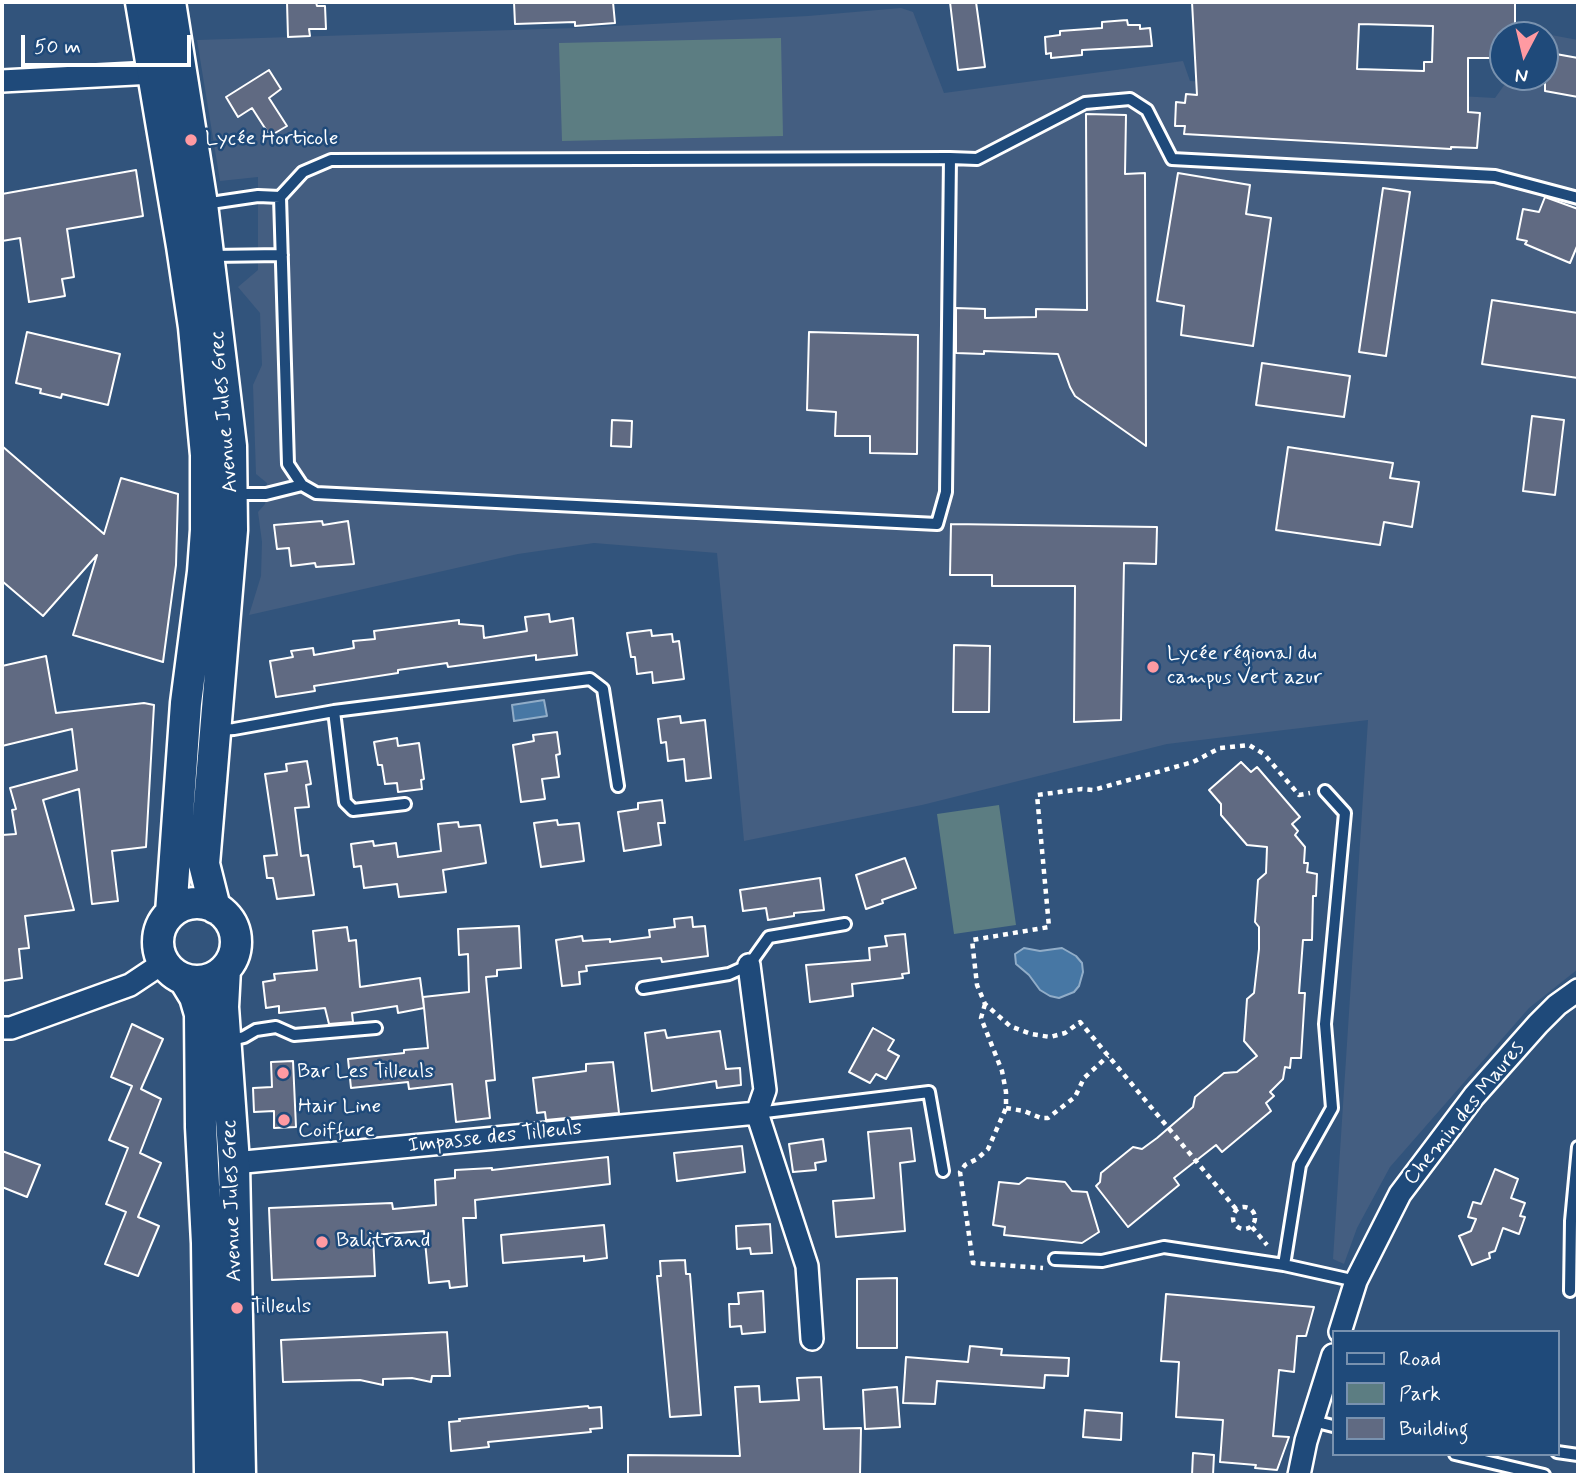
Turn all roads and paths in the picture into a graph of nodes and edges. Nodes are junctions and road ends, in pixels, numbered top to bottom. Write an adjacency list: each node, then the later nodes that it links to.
1 (141, 2): 3 (street, Avenue Jules Grec)
2 (170, 2): 8 (street, Avenue Jules Grec)
3 (153, 73): 4 (street); 19 (street, Avenue Jules Grec)
4 (2, 80)
5 (950, 158): 6 (lane); 7 (lane); 11 (lane)
6 (280, 197): 8 (lane); 9 (lane)
7 (1578, 198)
8 (202, 204): 10 (street, Avenue Jules Grec)
9 (282, 255): 10 (lane); 11 (lane)
10 (208, 256): 12 (street, Avenue Jules Grec)
11 (302, 485): 12 (lane)
12 (233, 494): 14 (street, Avenue Jules Grec)
13 (334, 710): 14 (lane); 15 (lane); 17 (lane)
14 (214, 730): 18 (street, Avenue Jules Grec)
15 (618, 786)
16 (1325, 791): 26 (path); 38 (lane)
17 (405, 804)
18 (215, 908): 19 (street); 22 (street)
19 (170, 913): 23 (street)
20 (845, 924): 21 (lane)
21 (749, 965): 24 (lane); 32 (street)
22 (225, 969): 23 (street); 29 (street, Avenue Jules Grec)
23 (174, 971): 27 (street); 49 (street, Avenue Jules Grec)
24 (643, 988)
25 (1577, 993): 39 (street, Chemin des Maures)
26 (985, 1004): 30 (path); 31 (path)
27 (2, 1028)
28 (376, 1028): 29 (lane)
29 (225, 1042): 34 (street, Avenue Jules Grec)
30 (1108, 1056): 31 (path); 36 (path)
31 (1006, 1108): 37 (path)
32 (757, 1113): 34 (street, Impasse des Tilleuls); 35 (lane); 42 (street)
33 (1578, 1147): 40 (lane)
34 (234, 1163): 50 (street, Avenue Jules Grec)
35 (943, 1171)
36 (1236, 1209): 36 (path)
37 (1055, 1259): 38 (lane)
38 (1284, 1265): 39 (lane)
39 (1356, 1281): 41 (street, Chemin des Maures)
40 (1570, 1291)
41 (1341, 1330)
42 (812, 1339)
43 (1332, 1362): 44 (street)
44 (1327, 1395): 45 (street)
45 (1323, 1423): 51 (street)
46 (1559, 1452): 47 (lane)
47 (1578, 1455)
48 (1463, 1456): 52 (lane)
49 (210, 1475)
50 (240, 1475)
51 (1299, 1475)
52 (1544, 1475)

